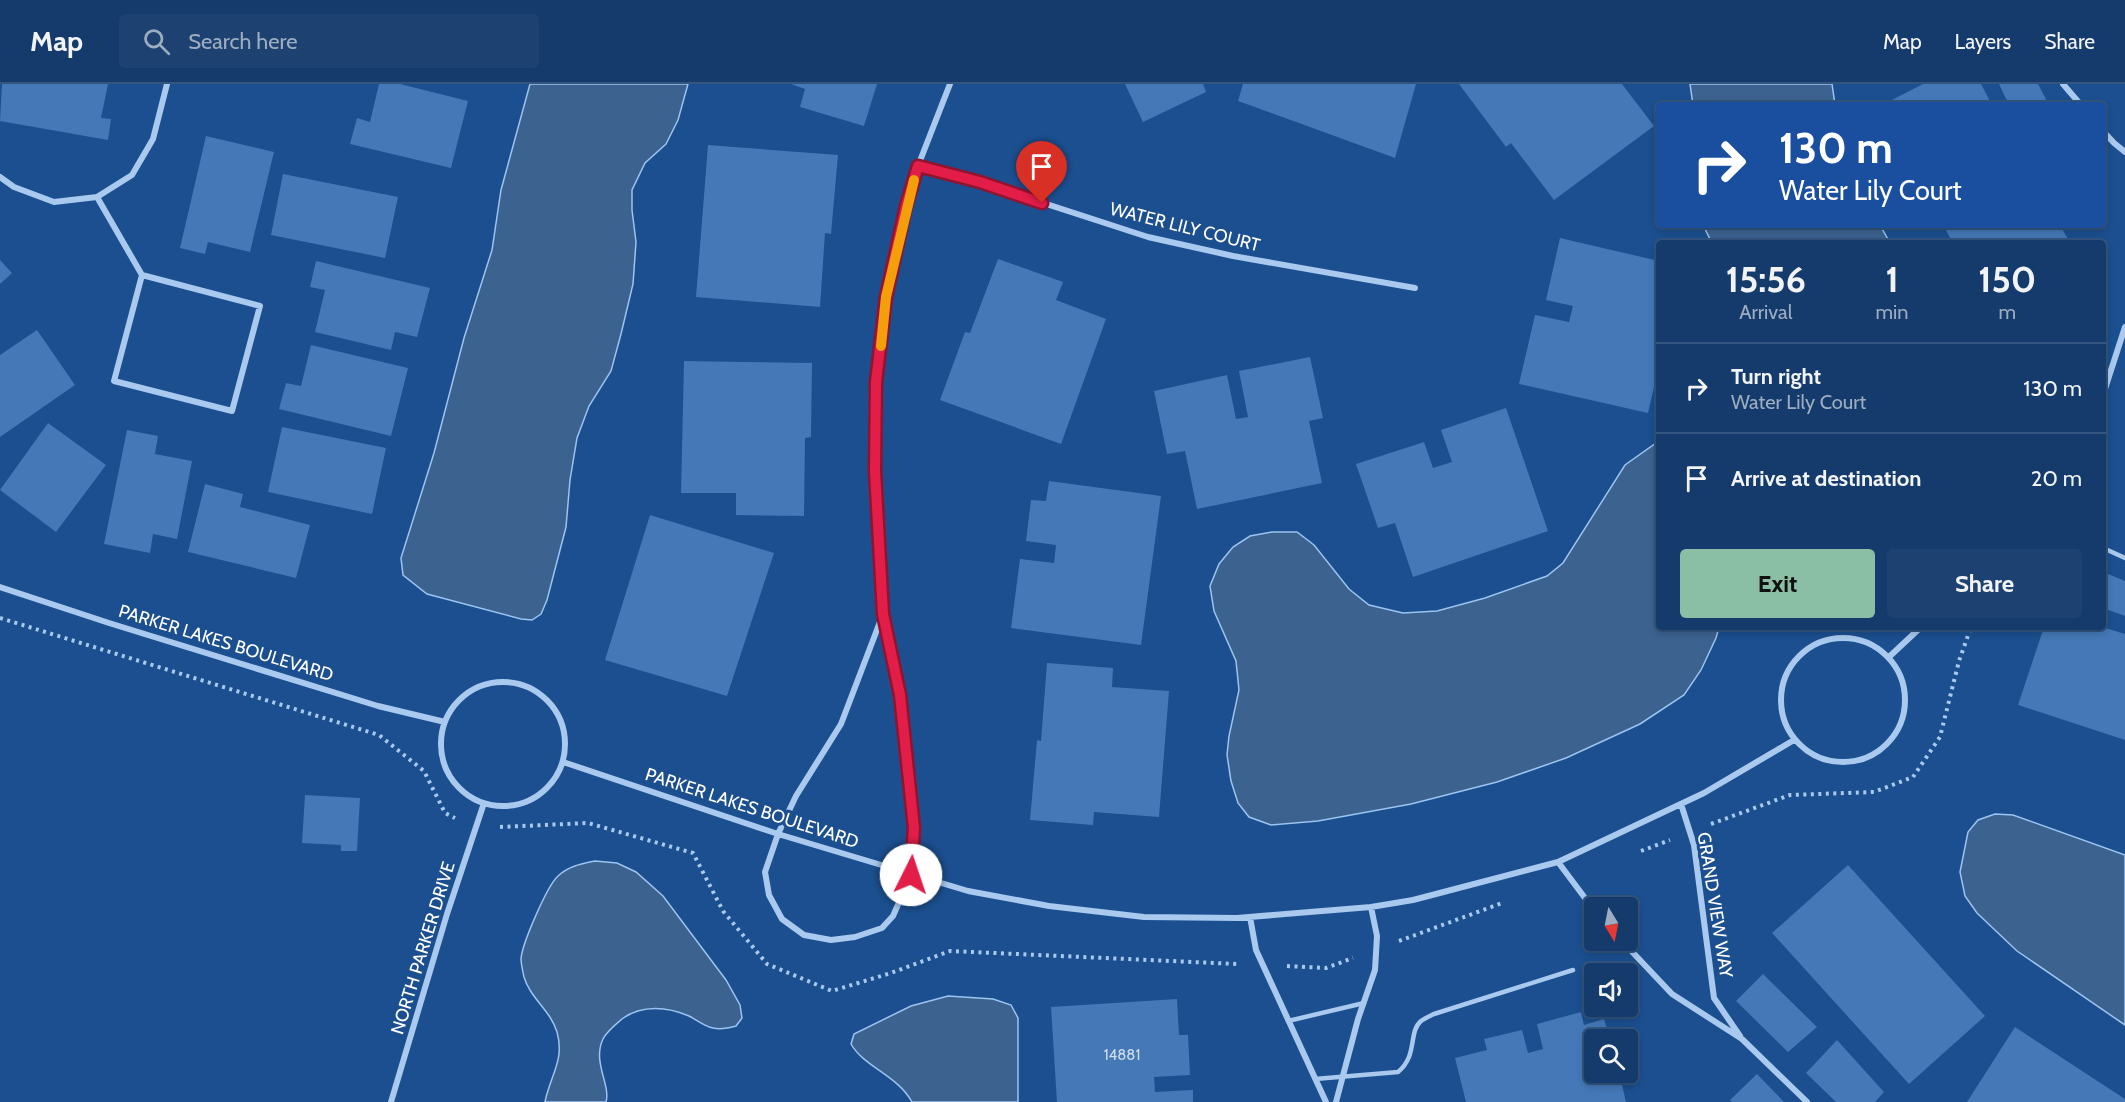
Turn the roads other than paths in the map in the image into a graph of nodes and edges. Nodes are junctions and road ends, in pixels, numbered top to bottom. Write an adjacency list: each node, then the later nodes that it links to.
1 (167, 84): 9 (street)
2 (950, 84): 7 (street)
3 (2063, 84): 4 (street)
4 (2078, 102)
5 (2106, 134): 6 (street)
6 (2125, 152)
7 (918, 166): 11 (street, WATER LILY COURT); 17 (street)
8 (0, 177): 9 (street)
9 (97, 197): 10 (street)
10 (142, 275): 10 (street)
11 (1415, 288)
12 (2125, 327): 13 (street)
13 (2106, 386)
14 (2106, 549): 15 (lane)
15 (2125, 558)
16 (0, 587): 20 (street, PARKER LAKES BOULEVARD)
17 (883, 614): 25 (street); 27 (street)
18 (1917, 630): 19 (street)
19 (1888, 657): 21 (street); 21 (street)
20 (445, 722): 22 (street); 23 (street)
21 (1794, 740): 24 (street, PARKER LAKES BOULEVARD)
22 (563, 762): 23 (street); 25 (street, PARKER LAKES BOULEVARD)
23 (484, 803): 38 (street, NORTH PARKER DRIVE)
24 (1681, 804): 26 (street, PARKER LAKES BOULEVARD); 35 (street, GRAND VIEW WAY)
25 (778, 834): 27 (street, PARKER LAKES BOULEVARD); 27 (street)
26 (1558, 862): 28 (street); 29 (street, PARKER LAKES BOULEVARD)
27 (911, 875): 30 (street, PARKER LAKES BOULEVARD)
28 (1584, 897)
29 (1371, 907): 30 (street, PARKER LAKES BOULEVARD); 33 (street)
30 (1250, 917): 34 (street)
31 (1631, 951): 35 (street, GRAND VIEW WAY)
32 (1573, 970): 36 (lane)
33 (1364, 1003): 34 (lane); 36 (street)
34 (1288, 1020): 37 (street)
35 (1742, 1039): 41 (street, GRAND VIEW WAY)
36 (1343, 1076): 37 (lane); 40 (street)
37 (1315, 1079): 39 (street)
38 (392, 1102)
39 (1326, 1102)
40 (1336, 1102)
41 (1807, 1102)

